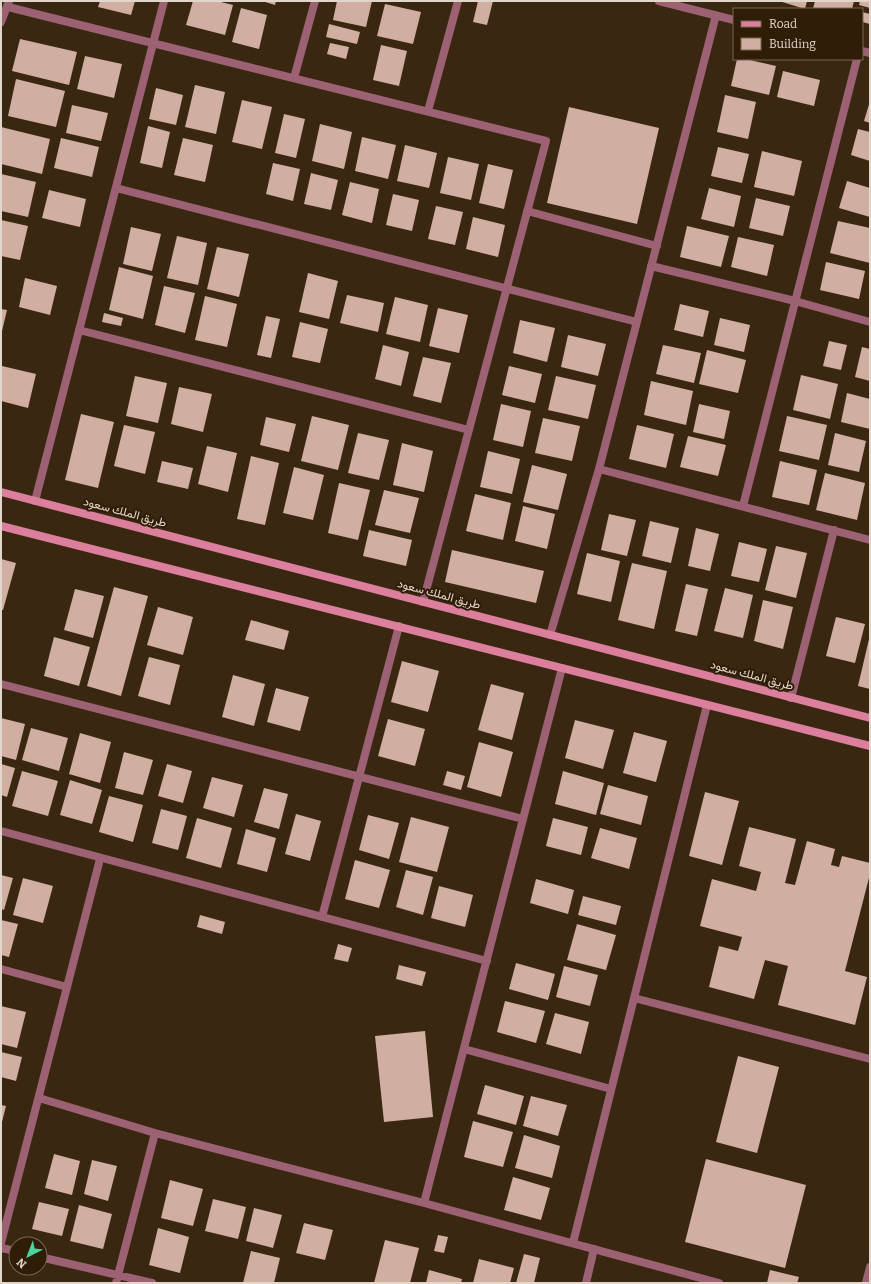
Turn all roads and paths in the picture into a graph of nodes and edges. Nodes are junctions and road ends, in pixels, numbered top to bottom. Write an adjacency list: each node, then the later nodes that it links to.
1 (164, 1): 9 (street)
2 (315, 1): 11 (street)
3 (458, 1): 12 (street)
4 (659, 1): 6 (street)
5 (8, 4): 8 (street); 9 (street)
6 (716, 15): 7 (street); 15 (street)
7 (733, 20)
8 (1, 22)
9 (153, 43): 11 (street); 13 (street)
10 (857, 60): 18 (street)
11 (294, 78): 12 (street)
12 (428, 111): 14 (street)
13 (116, 188): 17 (street); 21 (street)
14 (527, 211): 15 (street); 17 (street)
15 (657, 246): 16 (street)
16 (652, 266): 18 (street); 19 (street)
17 (506, 289): 19 (street); 22 (street)
18 (795, 301): 20 (street); 26 (street)
19 (637, 322): 23 (street)
20 (870, 322)
21 (79, 330): 22 (street); 25 (street)
22 (469, 430): 30 (street)
23 (599, 469): 26 (street); 32 (street)
24 (1, 492): 25 (main road, طريق الملك سعود)
25 (35, 501): 30 (main road, طريق الملك سعود)
26 (743, 506): 28 (street)
27 (1, 526): 31 (main road)
28 (834, 530): 29 (street); 35 (street)
29 (870, 540)
30 (423, 602): 32 (main road, طريق الملك سعود)
31 (399, 626): 33 (main road); 39 (street)
32 (550, 635): 35 (main road, طريق الملك سعود)
33 (562, 668): 36 (main road); 40 (street)
34 (1, 684): 39 (street)
35 (791, 698): 37 (main road, طريق الملك سعود)
36 (708, 704): 38 (main road); 47 (street)
37 (870, 718)
38 (870, 746)
39 (360, 777): 40 (street); 43 (street)
40 (524, 819): 44 (street)
41 (1, 831): 42 (street)
42 (100, 858): 43 (street); 46 (street)
43 (322, 917): 44 (street)
44 (487, 961): 48 (street)
45 (1, 969): 46 (street)
46 (67, 986): 51 (street)
47 (634, 998): 49 (street); 50 (street)
48 (464, 1049): 50 (street); 53 (street)
49 (870, 1059)
50 (611, 1089): 55 (street)
51 (39, 1098): 52 (street); 54 (street)
52 (155, 1133): 53 (street); 59 (street)
53 (424, 1203): 55 (street)
54 (1, 1243)
55 (572, 1243): 56 (street)
56 (594, 1249): 62 (street); 63 (street)
57 (48, 1258): 59 (street)
58 (870, 1267): 64 (street)
59 (118, 1274): 60 (street); 61 (street)
60 (116, 1283)
61 (152, 1283)
62 (586, 1283)
63 (719, 1283)
64 (866, 1283)

